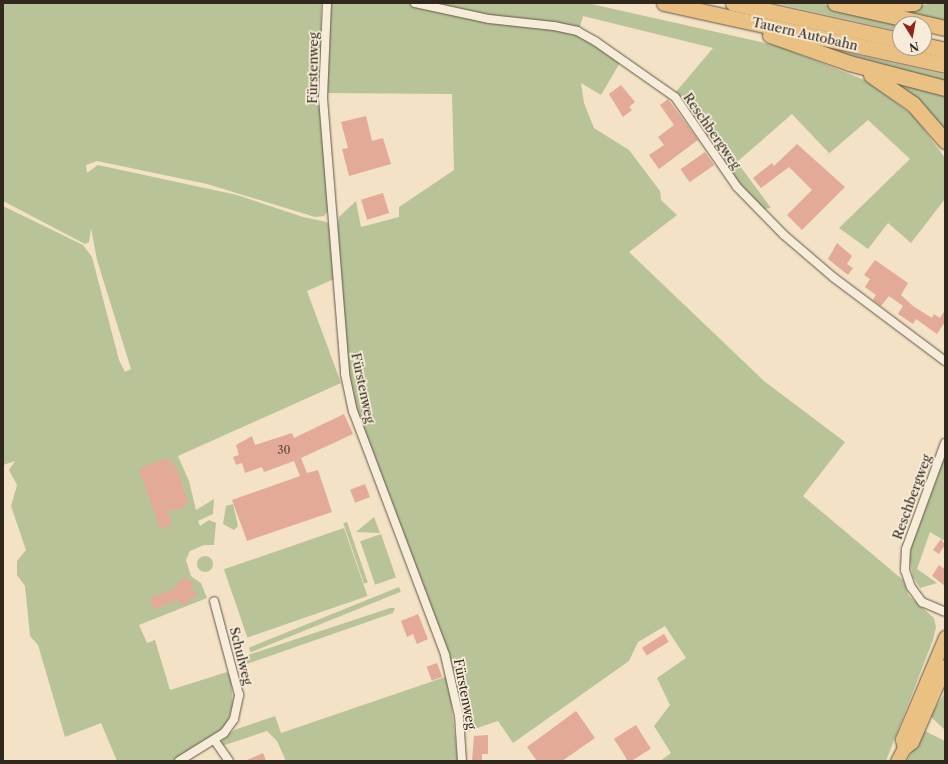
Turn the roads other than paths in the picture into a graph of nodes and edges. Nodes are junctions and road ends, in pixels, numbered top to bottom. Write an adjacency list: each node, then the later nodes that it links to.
1 (327, 3): 27 (street, Fürstenweg)
2 (415, 3): 17 (street, Reschbergweg)
3 (664, 3): 8 (highway, Tauern Autobahn)
4 (734, 3): 10 (highway, Tauern Autobahn)
5 (835, 3): 7 (highway)
6 (914, 3): 7 (highway)
7 (852, 7): 9 (highway)
8 (737, 19): 13 (highway); 14 (highway, Tauern Autobahn)
9 (945, 28)
10 (892, 38)
11 (932, 47): 12 (highway)
12 (945, 50)
13 (849, 63): 15 (highway); 16 (highway)
14 (945, 65)
15 (945, 88)
16 (945, 141)
17 (945, 361)
18 (945, 443): 20 (street, Reschbergweg)
19 (214, 601): 23 (street, Schulweg)
20 (945, 612)
21 (945, 637): 24 (main road)
22 (945, 666): 24 (main road)
23 (215, 741): 25 (street, Schulweg); 26 (street)
24 (904, 748): 28 (main road)
25 (178, 761)
26 (228, 761)
27 (462, 761)
28 (897, 761)

